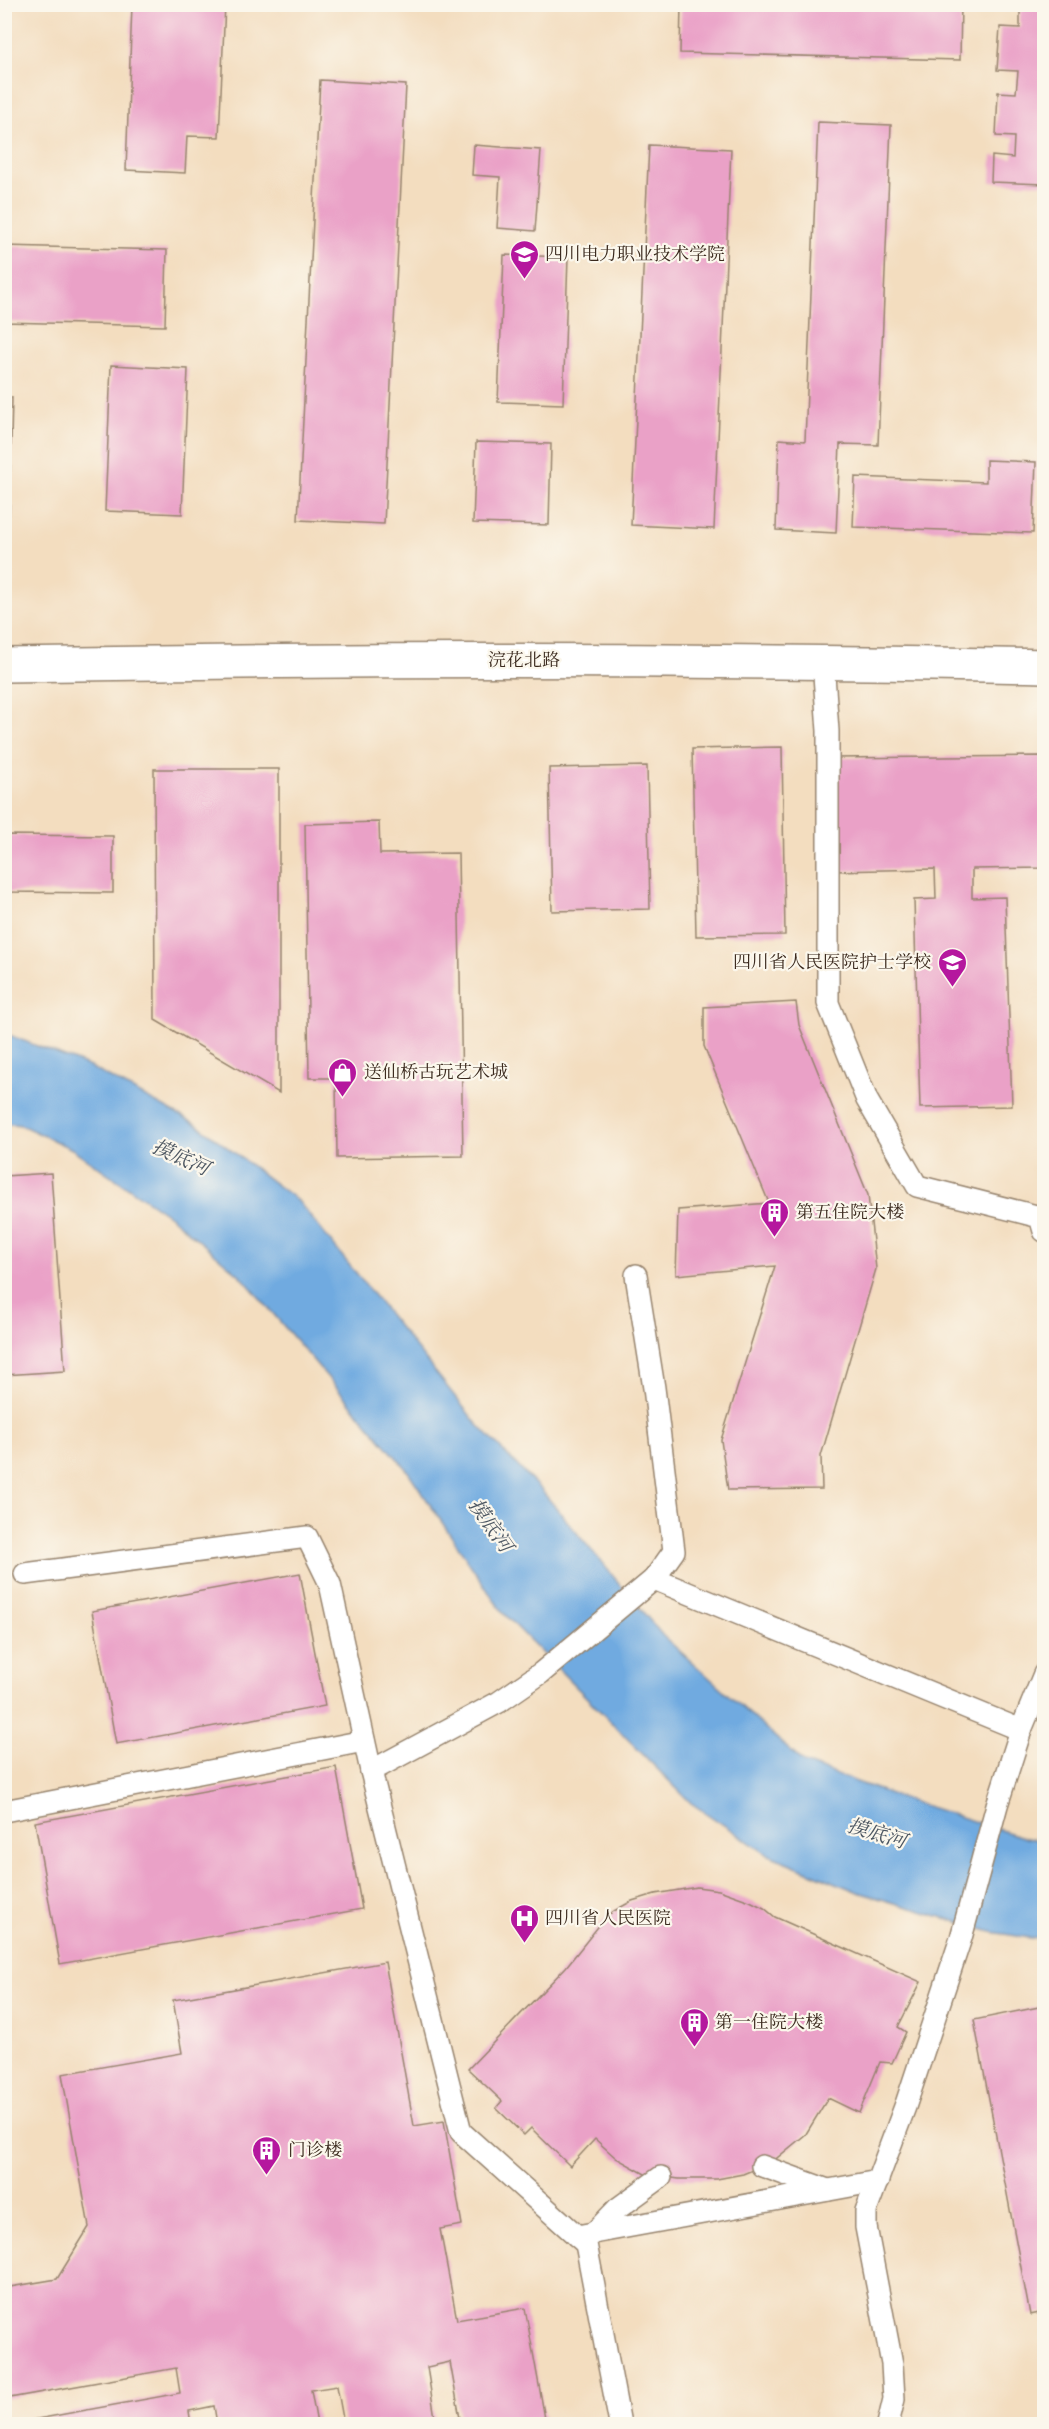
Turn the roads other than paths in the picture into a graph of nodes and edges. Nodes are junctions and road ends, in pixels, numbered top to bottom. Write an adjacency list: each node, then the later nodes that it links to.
1 (823, 661): 2 (street, 浣花北路); 3 (street, 浣花北路); 4 (lane)
2 (4, 665)
3 (1044, 666)
4 (1044, 1231)
5 (636, 1275): 7 (lane)
6 (25, 1574): 10 (lane)
7 (654, 1579): 9 (lane); 11 (lane)
8 (1044, 1674): 9 (lane)
9 (1021, 1730): 15 (lane)
10 (364, 1741): 11 (lane); 12 (lane)
11 (371, 1772): 17 (lane)
12 (4, 1811)
13 (762, 2166): 16 (lane)
14 (661, 2177): 17 (lane)
15 (878, 2181): 16 (lane); 19 (lane)
16 (829, 2190): 17 (lane)
17 (586, 2234): 18 (lane)
18 (620, 2424)
19 (888, 2424)

